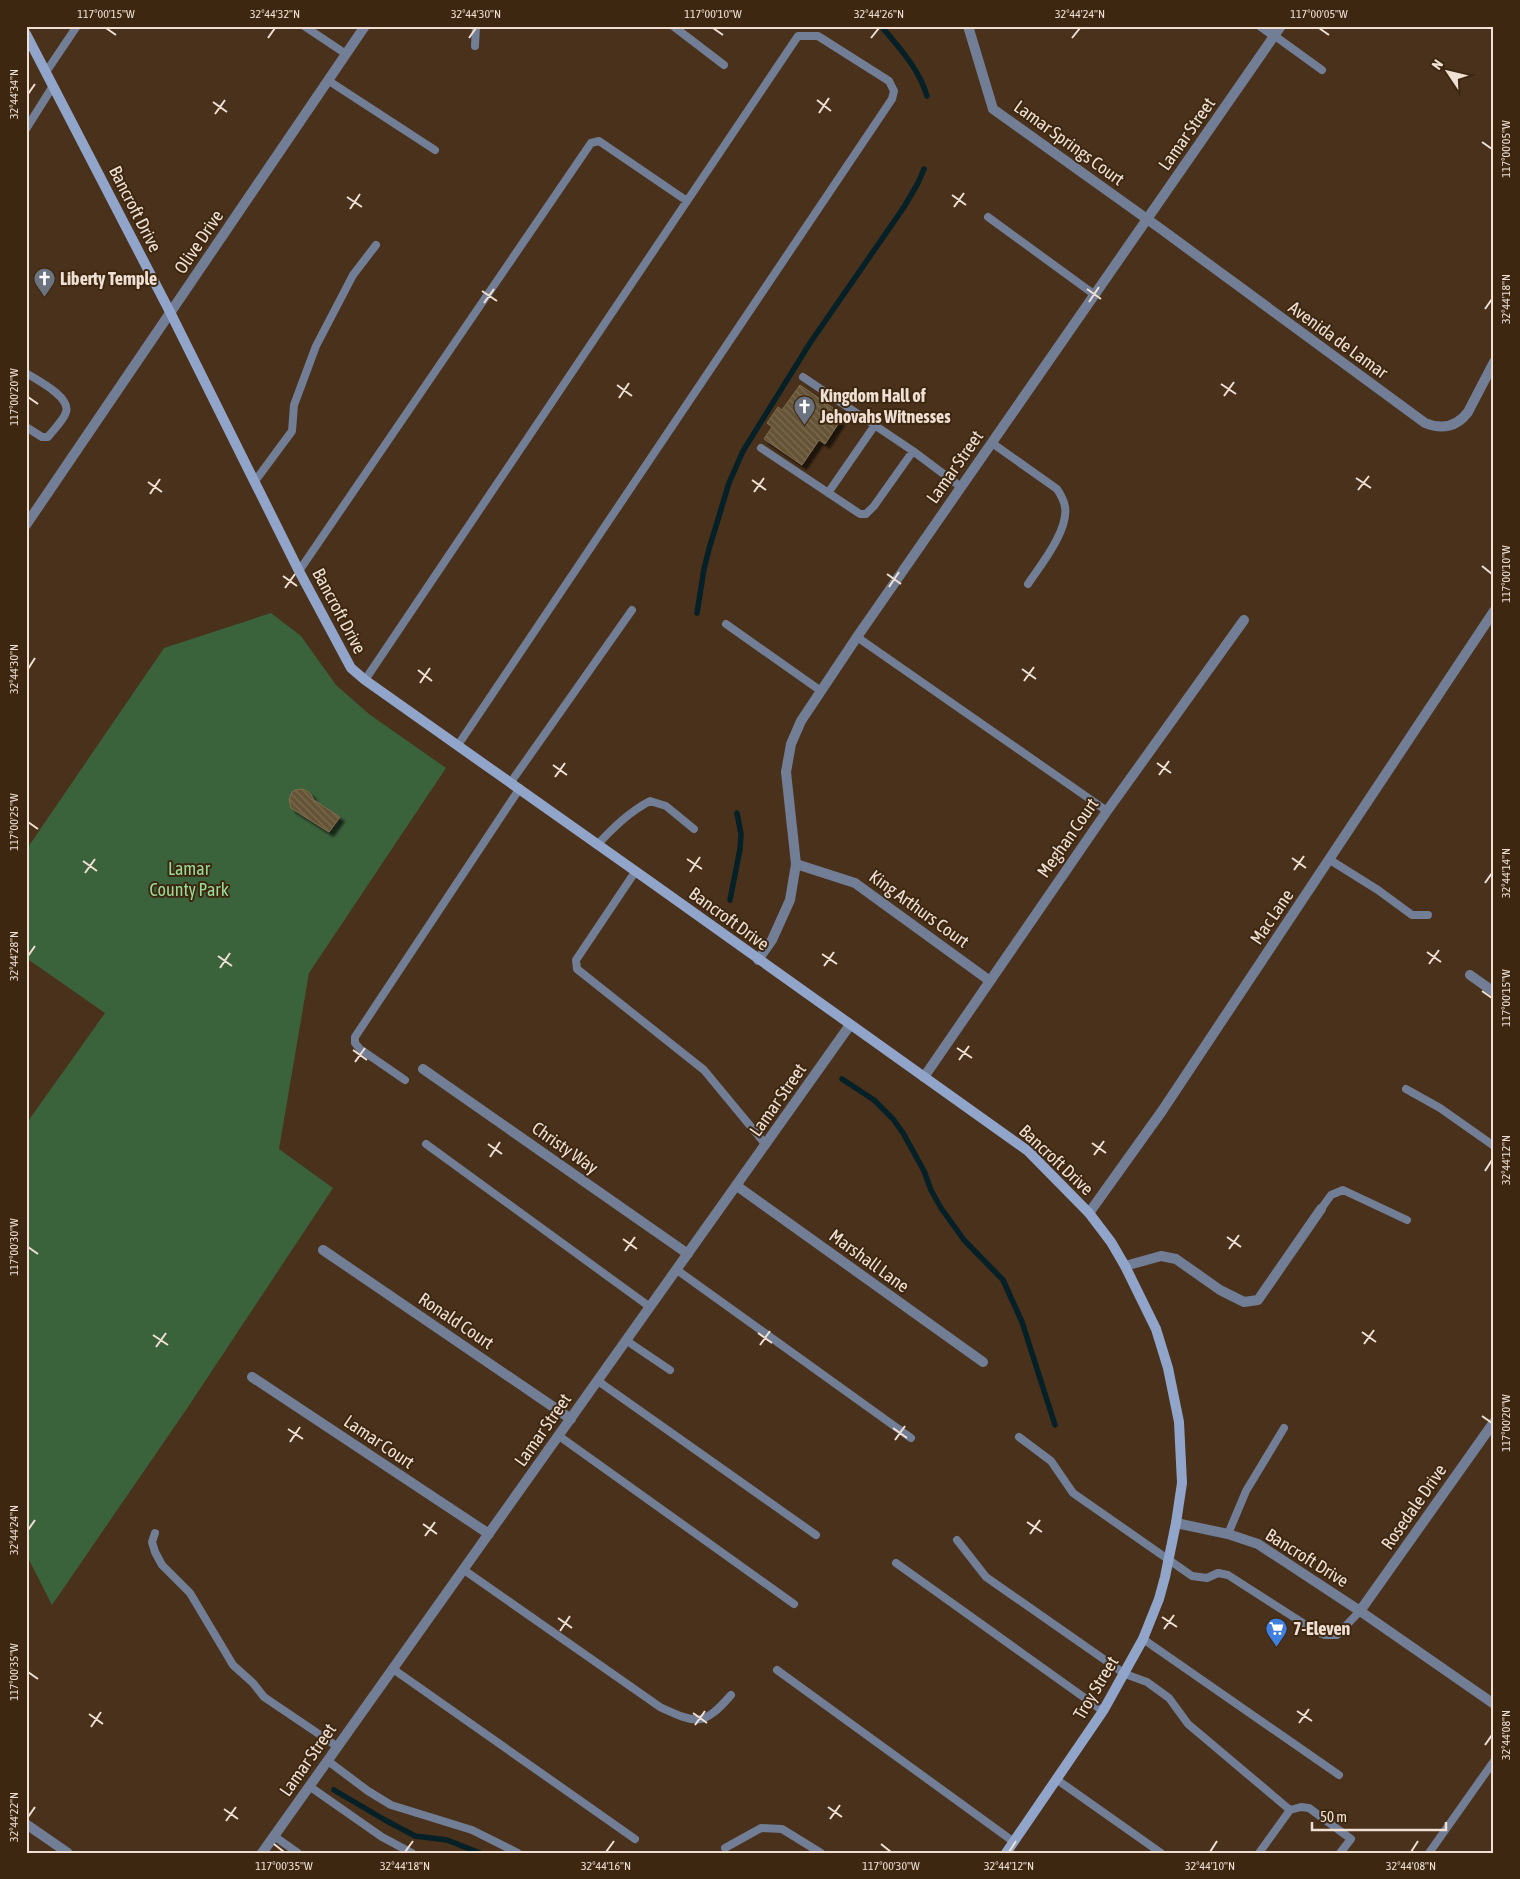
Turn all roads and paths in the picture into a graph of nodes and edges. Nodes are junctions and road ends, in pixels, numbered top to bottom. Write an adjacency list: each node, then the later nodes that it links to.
1 (77, 26): 15 (lane)
2 (304, 26): 12 (lane)
3 (365, 26): 12 (street, Olive Drive)
4 (476, 26): 11 (lane)
5 (673, 26): 13 (lane)
6 (968, 26): 22 (street, Lamar Springs Court)
7 (1260, 26): 10 (street)
8 (1281, 26): 10 (street, Lamar Street)
9 (26, 34): 15 (main road, Bancroft Drive)
10 (1275, 36): 14 (lane); 22 (street, Lamar Street)
11 (474, 46)
12 (346, 54): 16 (street, Olive Drive)
13 (724, 65)
14 (1322, 70)
15 (46, 72): 17 (main road, Bancroft Drive)
16 (329, 81): 19 (lane); 25 (street, Olive Drive)
17 (53, 86): 18 (lane); 25 (main road, Bancroft Drive)
18 (26, 129)
19 (435, 150)
20 (687, 201): 38 (lane); 45 (lane); 47 (lane)
21 (988, 217): 24 (lane)
22 (1147, 220): 24 (street, Lamar Street); 26 (street, Avenida de Lamar)
23 (376, 245): 34 (lane)
24 (1095, 295): 31 (street, Lamar Street)
25 (170, 312): 34 (main road, Bancroft Drive); 37 (street, Olive Drive)
26 (1494, 362)
27 (26, 373): 30 (lane)
28 (803, 377): 29 (lane)
29 (875, 424): 33 (lane); 36 (lane)
30 (26, 427)
31 (992, 443): 35 (street, Lamar Street); 39 (lane)
32 (760, 448): 36 (lane)
33 (912, 451): 35 (lane); 36 (lane)
34 (254, 481): 38 (main road, Bancroft Drive)
35 (962, 487): 44 (street, Lamar Street)
36 (828, 493)
37 (26, 525)
38 (300, 571): 45 (main road, Bancroft Drive)
39 (1028, 584)
40 (632, 610): 48 (lane)
41 (1494, 611): 53 (street, Mac Lane)
42 (1244, 620): 50 (street, Meghan Court)
43 (726, 624): 46 (lane)
44 (857, 636): 46 (street, Lamar Street); 50 (lane)
45 (365, 680): 47 (main road, Bancroft Drive)
46 (821, 691): 54 (street, Lamar Street)
47 (458, 745): 48 (main road, Bancroft Drive)
48 (511, 782): 49 (main road, Bancroft Drive)
49 (520, 788): 52 (main road, Bancroft Drive); 64 (lane)
50 (1107, 811): 59 (street, Meghan Court)
51 (694, 829): 52 (lane)
52 (597, 845): 55 (main road, Bancroft Drive)
53 (1330, 860): 56 (lane); 71 (street, Mac Lane)
54 (796, 864): 57 (street, Lamar Street); 59 (street, King Arthurs Court)
55 (635, 872): 57 (main road, Bancroft Drive); 67 (lane)
56 (1428, 915)
57 (758, 960): 61 (main road, Bancroft Drive)
58 (1470, 975): 60 (street)
59 (990, 981): 63 (street, Meghan Court)
60 (1494, 992)
61 (850, 1025): 63 (main road, Bancroft Drive); 67 (street, Lamar Street)
62 (423, 1068): 74 (street, Christy Way)
63 (924, 1077): 71 (main road, Bancroft Drive)
64 (405, 1080)
65 (1406, 1089): 68 (lane)
66 (426, 1144): 77 (lane)
67 (766, 1145): 69 (street, Lamar Street)
68 (1494, 1146)
69 (737, 1186): 74 (street, Lamar Street); 79 (street, Marshall Lane)
70 (1321, 1209): 72 (lane); 75 (street)
71 (1089, 1214): 75 (main road, Bancroft Drive)
72 (1407, 1220)
73 (323, 1250): 83 (street, Ronald Court)
74 (688, 1254): 76 (street, Lamar Street)
75 (1125, 1266): 89 (main road, Bancroft Drive)
76 (677, 1270): 77 (street, Lamar Street); 88 (lane)
77 (650, 1307): 78 (street, Lamar Street)
78 (627, 1340): 80 (lane); 82 (street, Lamar Street)
79 (982, 1362)
80 (670, 1370)
81 (252, 1377): 91 (street, Lamar Court)
82 (598, 1381): 83 (street, Lamar Street); 93 (lane)
83 (571, 1419): 86 (street, Lamar Street)
84 (1494, 1422): 99 (street, Rosedale Drive)
85 (1284, 1428): 92 (lane)
86 (559, 1436): 91 (street, Lamar Street); 98 (lane)
87 (1019, 1437): 95 (lane)
88 (911, 1438)
89 (1176, 1523): 92 (street, Bancroft Drive); 95 (main road, Troy Street)
90 (155, 1533): 107 (lane)
91 (489, 1534): 97 (street, Lamar Street)
92 (1228, 1534): 99 (street, Bancroft Drive)
93 (816, 1535)
94 (957, 1540): 103 (lane)
95 (1168, 1560): 99 (lane); 100 (main road, Troy Street)
96 (896, 1563): 106 (lane)
97 (464, 1570): 101 (street, Lamar Street); 104 (lane)
98 (794, 1604)
99 (1360, 1611): 105 (street, Bancroft Drive)
100 (1143, 1639): 103 (main road, Troy Street); 110 (lane)
101 (393, 1669): 107 (street, Lamar Street); 116 (lane)
102 (777, 1670): 118 (lane)
103 (1125, 1674): 106 (main road, Troy Street); 113 (lane)
104 (731, 1695)
105 (1494, 1704)
106 (1103, 1711): 111 (main road, Troy Street)
107 (338, 1747): 108 (street, Lamar Street)
108 (328, 1761): 112 (street, Lamar Street); 123 (lane)
109 (1494, 1761): 128 (lane)
110 (1339, 1775)
111 (1056, 1779): 118 (main road, Troy Street); 125 (lane)
112 (309, 1786): 115 (street, Lamar Street); 122 (lane)
113 (1290, 1810): 126 (lane); 127 (lane)
114 (26, 1824): 119 (street)
115 (274, 1836): 120 (street, Lamar Street); 121 (lane)
116 (635, 1839)
117 (725, 1848): 124 (lane)
118 (1011, 1849)
119 (68, 1853)
120 (262, 1853)
121 (298, 1853)
122 (412, 1853)
123 (518, 1853)
124 (820, 1853)
125 (1161, 1853)
126 (1259, 1853)
127 (1340, 1853)
128 (1428, 1853)

